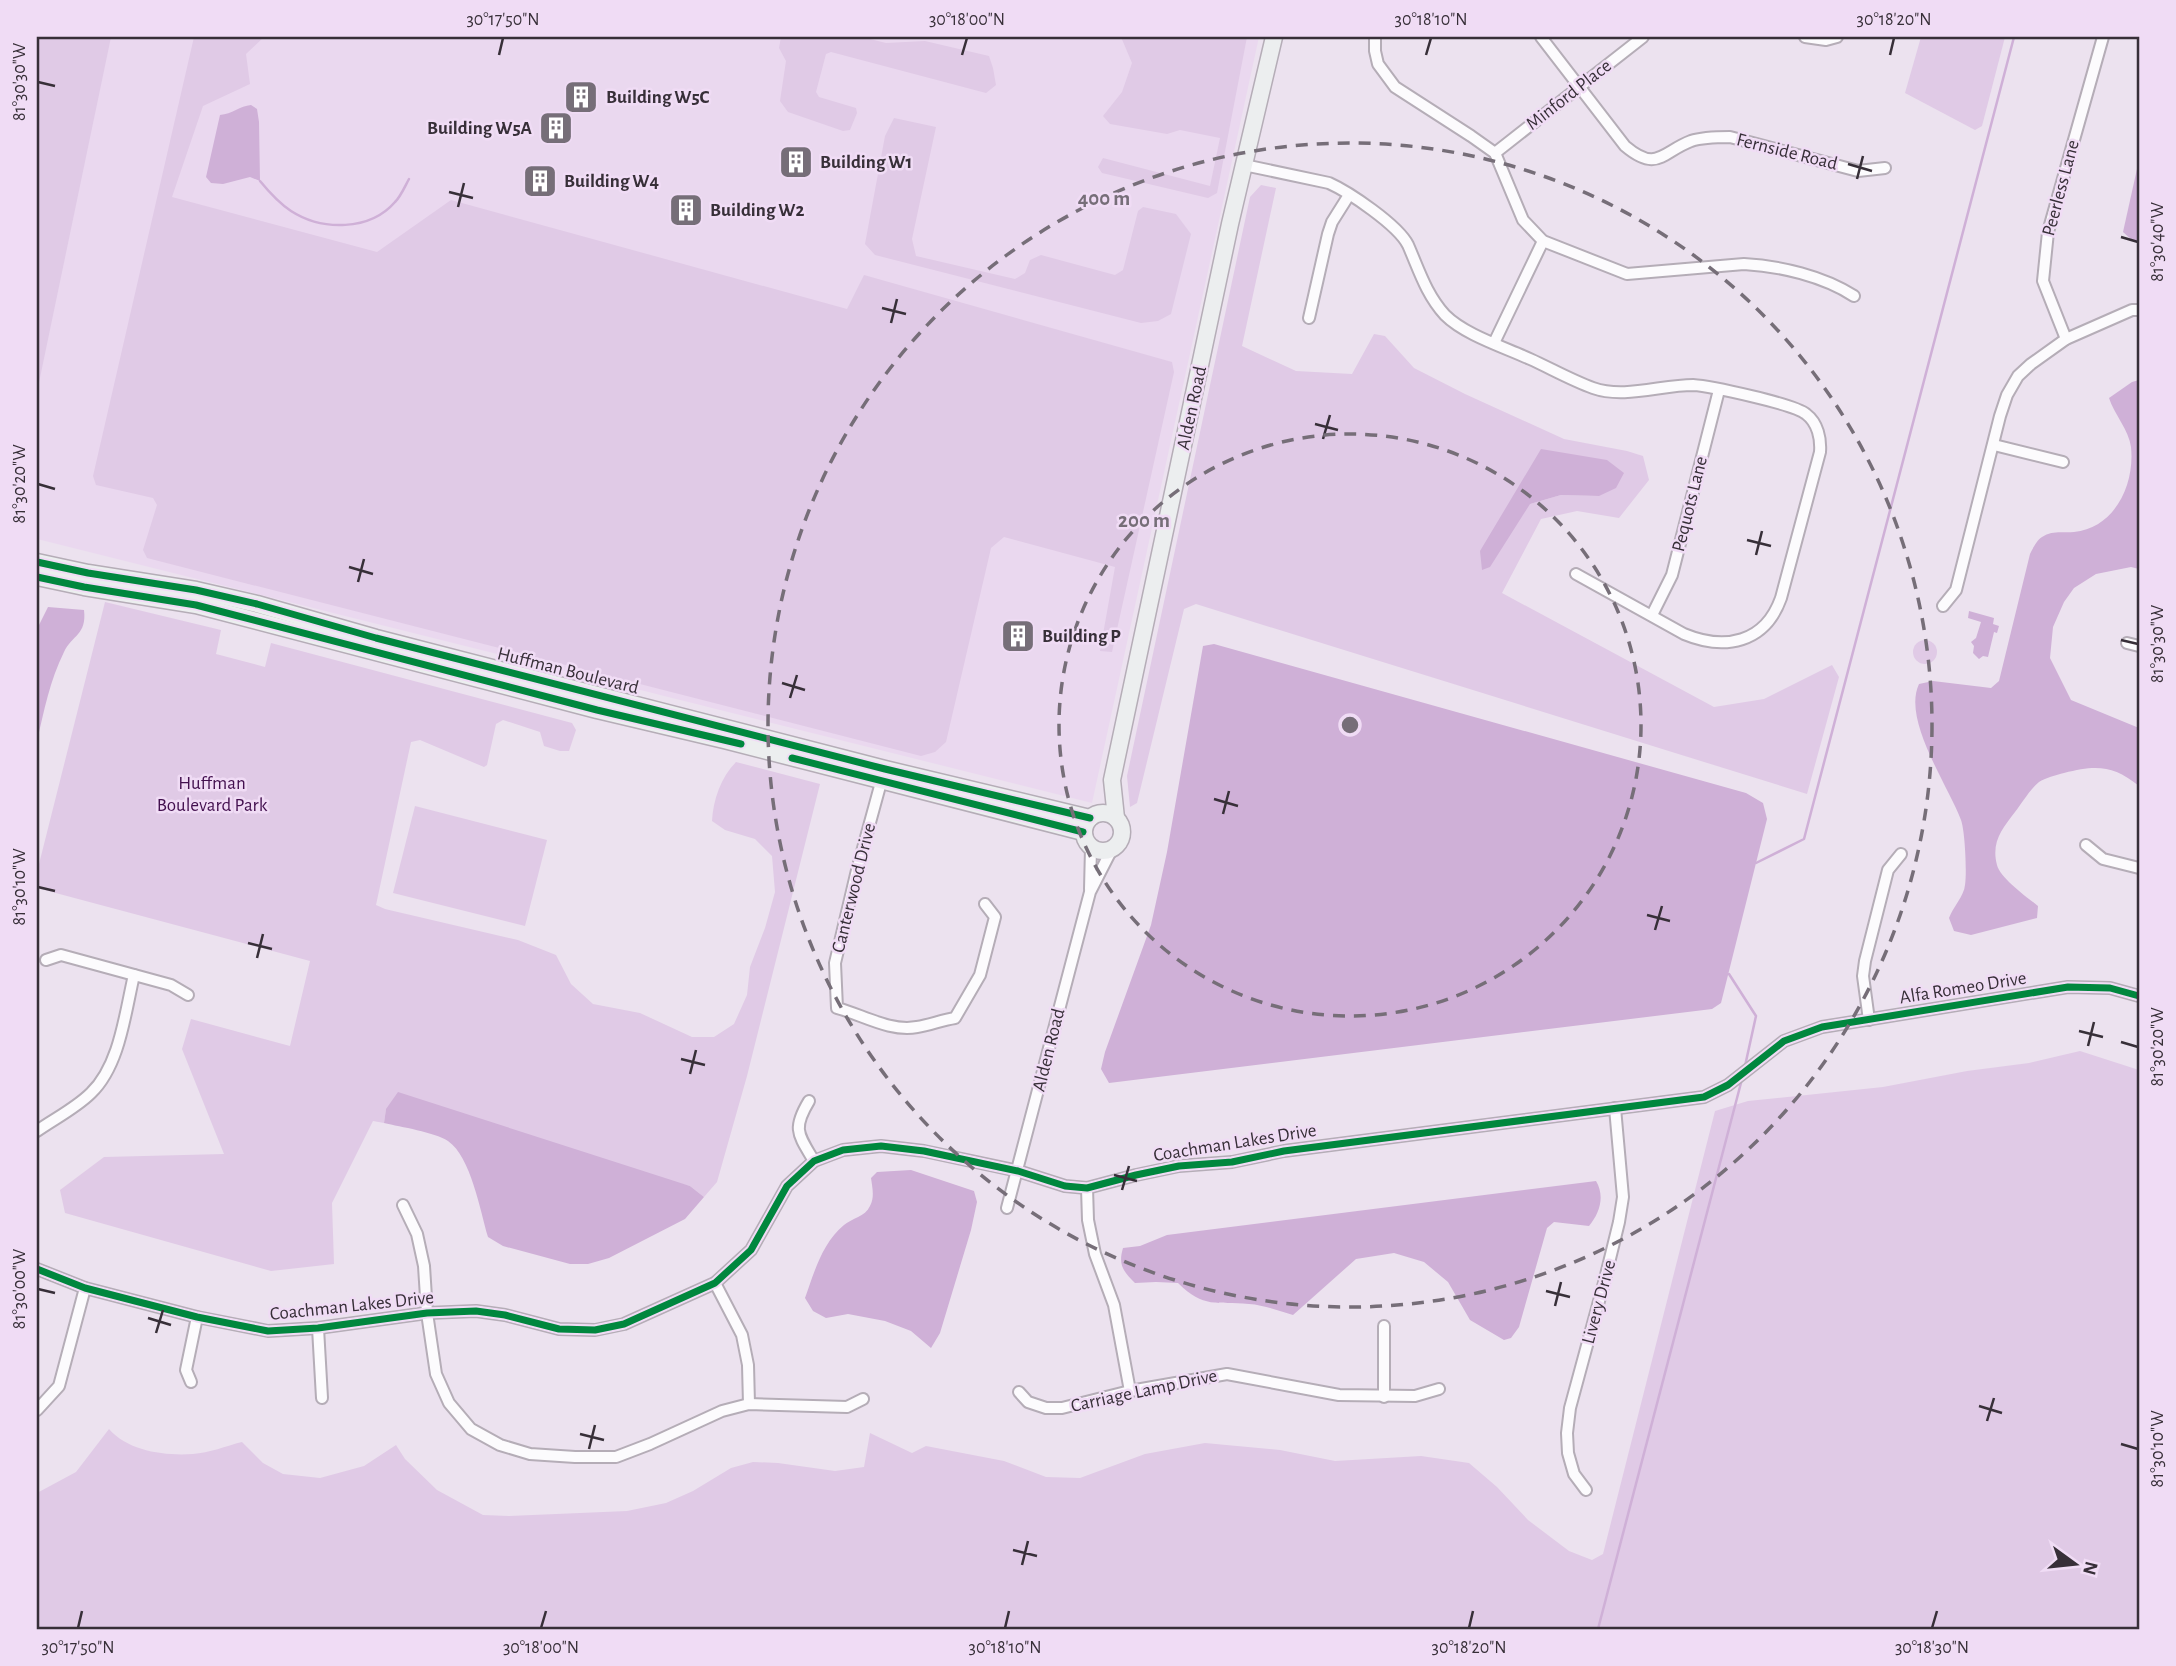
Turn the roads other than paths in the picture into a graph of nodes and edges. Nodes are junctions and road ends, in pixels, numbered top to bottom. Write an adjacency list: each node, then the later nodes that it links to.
1 (1274, 37): 10 (street, Alden Road)
2 (1376, 37): 9 (street)
3 (1541, 37): 8 (street, Fernside Road)
4 (1643, 37): 8 (street, Minford Place)
5 (1805, 37): 6 (street)
6 (1836, 37)
7 (2103, 37): 17 (street, Peerless Lane)
8 (1580, 87): 9 (street, Minford Place); 11 (street, Fernside Road)
9 (1495, 153): 13 (street)
10 (1244, 165): 12 (street); 30 (street, Alden Road)
11 (1885, 168)
12 (1349, 195): 16 (street); 18 (street)
13 (1544, 241): 14 (street); 18 (street)
14 (1854, 296)
15 (2139, 310): 17 (street)
16 (1309, 318)
17 (2066, 339): 20 (street)
18 (1494, 343): 19 (street)
19 (1719, 390): 26 (street, Pequots Lane); 26 (street)
20 (1994, 444): 21 (street); 25 (street)
21 (2063, 462)
22 (37, 562): 29 (street, Huffman Boulevard)
23 (1576, 574): 26 (street)
24 (37, 578): 29 (street, Huffman Boulevard)
25 (1943, 606)
26 (1652, 615)
27 (2127, 643): 28 (street)
28 (2139, 646)
29 (883, 775): 32 (street, Huffman Boulevard); 39 (street, Canterwood Drive)
30 (1112, 780): 31 (street, Alden Road); 32 (street, Alden Road)
31 (1116, 818): 32 (street); 35 (street)
32 (1089, 822): 34 (street)
33 (2086, 845): 37 (street)
34 (1091, 848): 35 (street); 38 (street, Alden Road)
35 (1112, 849): 38 (street, Alden Road)
36 (1901, 854): 44 (street)
37 (2139, 868)
38 (1090, 892): 50 (street, Alden Road)
39 (985, 904)
40 (46, 960): 41 (street)
41 (134, 975): 42 (street); 48 (street)
42 (188, 995)
43 (2139, 996): 44 (street, Alfa Romeo Drive)
44 (1869, 1020): 45 (street, Alfa Romeo Drive)
45 (1792, 1037): 47 (street, Coachman Lakes Drive)
46 (808, 1101): 49 (street)
47 (1615, 1108): 51 (street, Coachman Lakes Drive); 70 (street, Livery Drive)
48 (37, 1131)
49 (814, 1161): 50 (street, Coachman Lakes Drive); 55 (street, Coachman Lakes Drive)
50 (1018, 1171): 51 (street, Coachman Lakes Drive); 53 (street, Alden Road)
51 (1087, 1188): 63 (street)
52 (402, 1205): 57 (street)
53 (1007, 1208)
54 (37, 1269): 56 (street, Coachman Lakes Drive)
55 (715, 1283): 57 (street, Coachman Lakes Drive); 68 (street)
56 (85, 1288): 58 (street, Coachman Lakes Drive); 69 (street)
57 (428, 1313): 60 (street, Coachman Lakes Drive); 68 (street)
58 (197, 1317): 60 (street, Coachman Lakes Drive); 61 (street)
59 (1384, 1326): 65 (street)
60 (318, 1328): 66 (street)
61 (191, 1382)
62 (1439, 1390): 65 (street, Carriage Lamp Drive)
63 (1130, 1391): 64 (street, Carriage Lamp Drive); 65 (street, Carriage Lamp Drive)
64 (1018, 1392)
65 (1384, 1397)
66 (322, 1398)
67 (863, 1399): 68 (street)
68 (748, 1404)
69 (37, 1410)
70 (1586, 1489)

